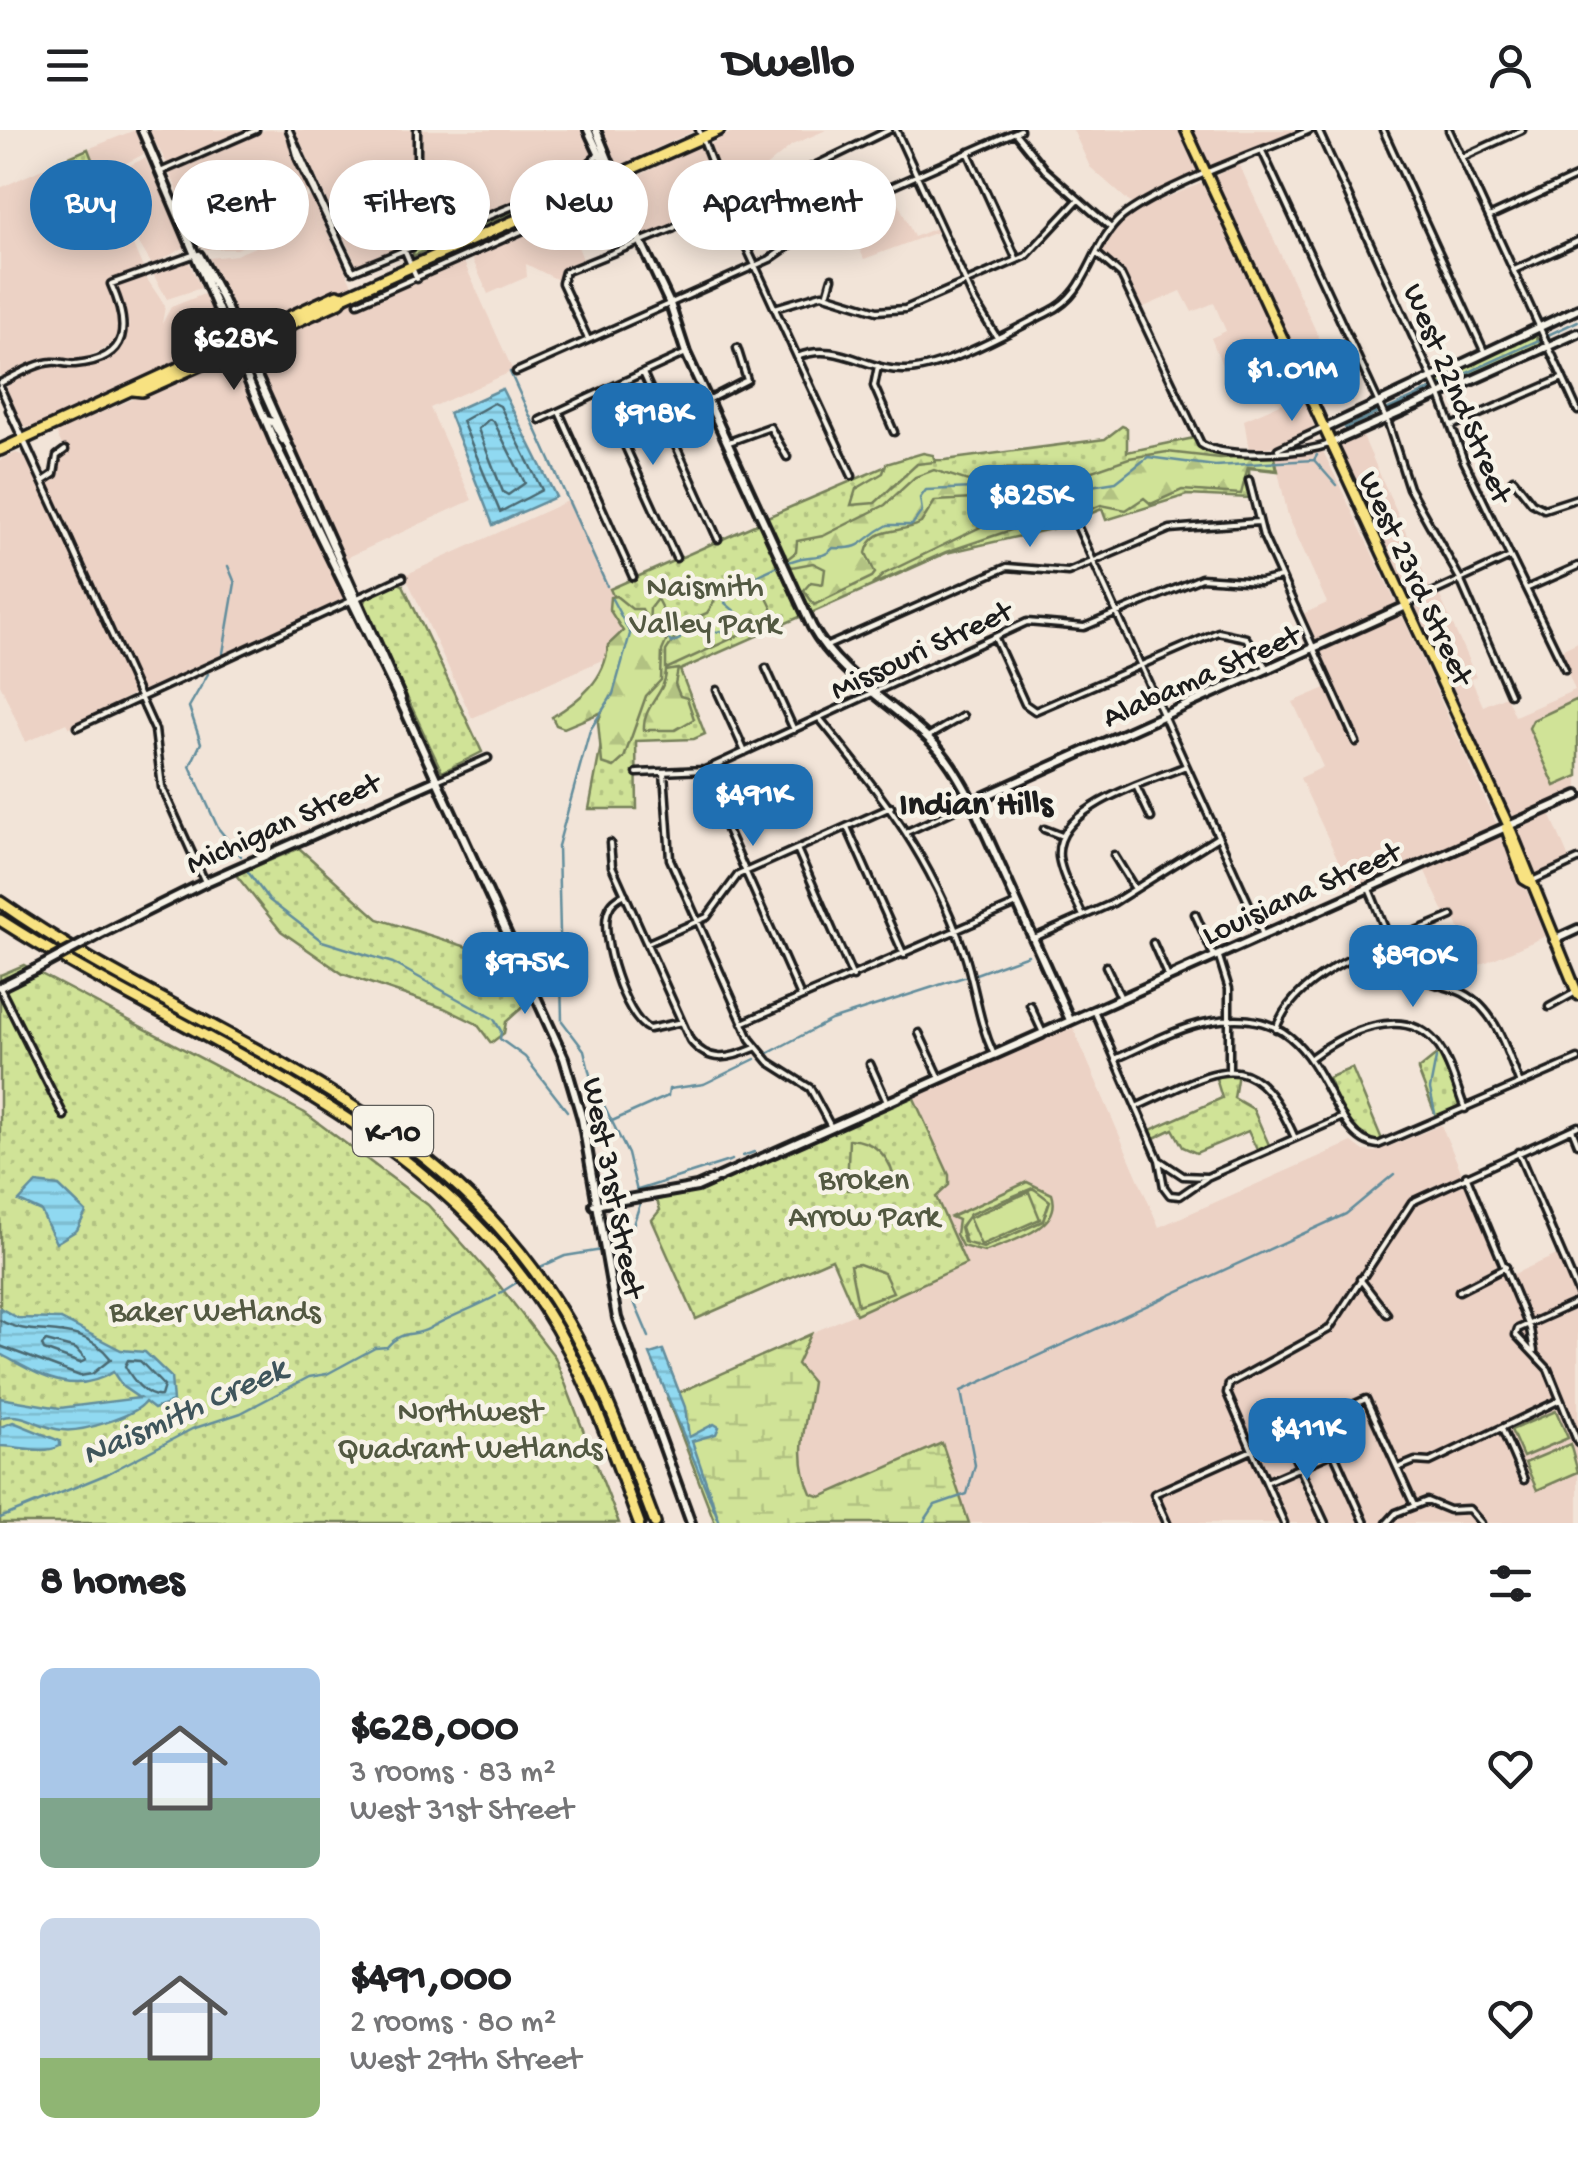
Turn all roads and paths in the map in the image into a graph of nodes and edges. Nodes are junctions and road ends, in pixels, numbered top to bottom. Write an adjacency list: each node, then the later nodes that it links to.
1 (142, 130): 27 (main road, West 31st Street)
2 (256, 130): 27 (street)
3 (289, 130): 34 (street)
4 (418, 130): 21 (street)
5 (588, 130): 19 (main road)
6 (596, 130): 23 (main road)
7 (719, 130): 16 (highway)
8 (893, 130): 26 (street); 28 (street)
9 (1186, 130): 29 (main road, West 23rd Street)
10 (1310, 130): 17 (street)
11 (1318, 130): 73 (street, West 22nd Street)
12 (1383, 130): 67 (street)
13 (1449, 130): 20 (street)
14 (1016, 131): 18 (street); 31 (street)
15 (1518, 131): 20 (street)
16 (701, 134): 24 (highway); 25 (street)
17 (1262, 151): 29 (street); 78 (street)
18 (968, 152): 28 (street); 47 (street)
19 (598, 155): 22 (main road); 32 (street)
20 (1462, 158): 33 (street)
21 (418, 160)
22 (601, 160)
23 (607, 160)
24 (648, 160)
25 (711, 160)
26 (826, 160)
27 (160, 172): 46 (main road, West 31st Street)
28 (917, 175): 49 (street); 53 (street)
29 (1206, 176): 36 (street); 85 (main road, West 23rd Street)
30 (1578, 176): 33 (street)
31 (1078, 200): 36 (street); 47 (street)
32 (490, 217)
33 (1489, 217): 50 (street)
34 (329, 223)
35 (510, 223): 48 (highway)
36 (1112, 228): 45 (street)
37 (510, 237): 52 (street)
38 (1578, 241): 50 (street)
39 (342, 250): 40 (street)
40 (402, 250)
41 (404, 250): 48 (street)
42 (619, 250): 62 (street)
43 (646, 250): 56 (main road)
44 (748, 250): 49 (street)
45 (1096, 253): 61 (street); 90 (street)
46 (197, 254): 63 (main road, West 31st Street); 74 (street)
47 (1017, 260): 53 (street)
48 (412, 266): 52 (street); 63 (highway)
49 (755, 266): 56 (street); 57 (street)
50 (1513, 271): 59 (street)
51 (832, 278): 54 (street)
52 (417, 279): 55 (street)
53 (966, 282): 54 (street); 61 (street)
54 (827, 294): 57 (street)
55 (358, 303)
56 (670, 304): 62 (street); 66 (main road)
57 (774, 308): 68 (street)
58 (1578, 309): 59 (main road)
59 (1540, 328): 64 (street); 67 (main road)
60 (1578, 333): 64 (main road)
61 (996, 336): 69 (street)
62 (588, 340): 70 (street)
63 (237, 344): 82 (main road, West 31st Street); 87 (highway); 94 (main road, West 31st Street)
64 (1548, 347): 72 (street); 76 (main road)
65 (738, 348): 77 (street)
66 (686, 353): 71 (street); 77 (main road)
67 (1486, 355): 73 (main road)
68 (797, 357): 69 (street); 95 (street)
69 (878, 366): 86 (street)
70 (516, 372)
71 (642, 373): 75 (street); 104 (street)
72 (1562, 378): 80 (street); 84 (street)
73 (1433, 380): 76 (street, West 22nd Street); 78 (main road)
74 (0, 385): 87 (street)
75 (600, 393): 79 (street); 106 (street)
76 (1440, 395): 81 (main road); 84 (street, West 22nd Street)
77 (708, 400): 88 (main road)
78 (1378, 404): 81 (street); 85 (main road)
79 (558, 412): 83 (street); 111 (street)
80 (1578, 412)
81 (1385, 419): 89 (main road); 113 (street)
82 (266, 420): 94 (main road); 103 (main road, West 31st Street)
83 (540, 420)
84 (1451, 427): 107 (street, West 22nd Street)
85 (1322, 429): 89 (main road, West 23rd Street); 90 (street)
86 (894, 432)
87 (23, 440): 91 (highway); 96 (street); 100 (street)
88 (728, 442): 93 (street); 119 (main road)
89 (1329, 444): 90 (street); 116 (main road, West 23rd Street)
90 (1278, 449)
91 (0, 450)
92 (65, 450): 96 (street)
93 (787, 457)
94 (295, 458): 105 (main road, West 31st Street)
95 (852, 476)
96 (44, 480): 100 (street)
97 (1249, 480): 102 (street)
98 (1513, 480): 99 (street)
99 (1578, 498)
100 (55, 509): 128 (street)
101 (1076, 520): 108 (street)
102 (1258, 522): 108 (street); 112 (street)
103 (316, 529): 105 (main road); 115 (main road, West 31st Street)
104 (718, 540)
105 (338, 552): 115 (main road, West 31st Street)
106 (676, 558)
107 (1508, 558): 113 (street, Alabama Street); 114 (street, West 22nd Street)
108 (1092, 562): 117 (street); 119 (street)
109 (1578, 566): 114 (street)
110 (403, 577): 115 (street)
111 (633, 577)
112 (1281, 577): 117 (street, Missouri Street); 120 (street)
113 (1459, 580): 116 (street, Alabama Street); 127 (street)
114 (1528, 588): 123 (street, West 22nd Street)
115 (354, 600): 128 (street); 142 (main road, West 31st Street)
116 (1404, 607): 120 (main road, Alabama Street); 151 (main road, West 23rd Street)
117 (1116, 614): 118 (street, Missouri Street); 121 (street)
118 (994, 637): 121 (street); 126 (street, Missouri Street)
119 (825, 647): 126 (main road)
120 (1314, 650): 124 (main road, Alabama Street); 135 (street)
121 (1140, 666): 124 (street); 131 (street)
122 (766, 668): 133 (street)
123 (1565, 668)
124 (1268, 671): 131 (main road, Alabama Street)
125 (717, 690): 136 (street)
126 (876, 694): 130 (street, Missouri Street); 134 (main road)
127 (1510, 694)
128 (140, 697): 132 (street); 161 (street)
129 (963, 716): 134 (street)
130 (820, 718): 133 (street, Missouri Street); 147 (street)
131 (1164, 718): 138 (street); 146 (main road, Alabama Street)
132 (77, 727)
133 (794, 730): 136 (street, Missouri Street)
134 (928, 738): 146 (main road)
135 (1356, 742)
136 (744, 752): 139 (street, Missouri Street)
137 (488, 758): 142 (street, Michigan Street)
138 (1186, 766): 143 (street); 155 (street)
139 (701, 771): 141 (street, Missouri Street); 149 (street)
140 (637, 772): 141 (street, Missouri Street)
141 (664, 772): 172 (street)
142 (437, 780): 161 (main road, Michigan Street); 222 (main road, West 31st Street)
143 (1137, 788): 148 (street); 154 (street)
144 (799, 789): 149 (street)
145 (1578, 795): 151 (main road, Louisiana Street)
146 (972, 802): 153 (street, Alabama Street); 167 (main road)
147 (891, 807): 150 (street); 153 (street)
148 (1151, 818)
149 (724, 822): 160 (street)
150 (847, 826): 157 (street); 181 (street)
151 (1506, 827): 162 (main road, West 23rd Street); 163 (main road, Louisiana Street)
152 (1044, 829): 154 (street)
153 (908, 831): 174 (street)
154 (1062, 836): 169 (street)
155 (1218, 836): 164 (street); 175 (street)
156 (610, 843): 165 (street)
157 (796, 849): 160 (street); 185 (street)
158 (1114, 855): 164 (street)
159 (1578, 860): 162 (street)
160 (746, 871): 172 (street); 188 (street)
161 (205, 882): 186 (main road, Michigan Street, bridge)
162 (1529, 882): 177 (main road, West 23rd Street)
163 (1368, 888): 175 (main road, Louisiana Street); 178 (street)
164 (1135, 889): 169 (street)
165 (625, 894): 179 (street); 195 (street)
166 (0, 902): 244 (highway, K-10)
167 (1017, 904): 174 (street); 176 (main road)
168 (1195, 914): 182 (street)
169 (1083, 916): 176 (street)
170 (1452, 916): 178 (street)
171 (0, 920): 243 (highway, K-10)
172 (697, 921): 179 (street); 196 (street)
173 (1578, 929): 177 (main road)
174 (956, 932): 181 (street); 201 (street)
175 (1263, 935): 182 (main road, Louisiana Street)
176 (1033, 938): 194 (main road)
177 (1554, 940): 187 (main road, West 23rd Street)
178 (1393, 942): 197 (street); 208 (street)
179 (647, 943): 195 (street)
180 (1153, 943): 184 (street)
181 (904, 955): 185 (street)
182 (1216, 956): 184 (main road, Louisiana Street); 193 (street)
183 (1106, 966): 189 (street)
184 (1168, 977): 189 (main road, Louisiana Street)
185 (854, 978): 188 (street)
186 (0, 988): 212 (street)
187 (1577, 994): 191 (street)
188 (802, 997): 196 (street)
189 (1121, 998): 192 (main road, Louisiana Street)
190 (1030, 1004): 199 (street)
191 (1549, 1008)
192 (1094, 1010): 194 (main road, Louisiana Street); 203 (street)
193 (1228, 1019): 197 (street); 203 (street); 206 (street)
194 (1070, 1020): 199 (main road, Louisiana Street)
195 (682, 1022): 200 (street)
196 (742, 1023): 200 (street)
197 (1276, 1030): 202 (street)
198 (919, 1033): 207 (street)
199 (1042, 1033): 201 (main road, Louisiana Street)
200 (755, 1048): 214 (street)
201 (994, 1055): 207 (main road, Louisiana Street)
202 (1312, 1057): 211 (street); 213 (street)
203 (1115, 1059): 210 (street)
204 (1578, 1059): 208 (street)
205 (870, 1064): 209 (street)
206 (1229, 1070): 210 (street); 216 (street)
207 (940, 1079): 209 (main road, Louisiana Street)
208 (1520, 1084): 211 (street)
209 (887, 1102): 214 (main road, Louisiana Street)
210 (1136, 1108): 219 (street)
211 (1465, 1109): 213 (street)
212 (64, 1116)
213 (1343, 1117): 216 (street)
214 (831, 1127): 222 (main road, Louisiana Street)
215 (1575, 1127): 217 (street); 218 (street)
216 (1295, 1138): 220 (street)
217 (1578, 1144)
218 (1518, 1152): 221 (street); 226 (street)
219 (1159, 1160): 220 (street); 220 (street)
220 (1207, 1176)
221 (1466, 1176): 223 (street); 224 (street)
222 (594, 1205): 245 (main road, West 31st Street)
223 (1506, 1267): 225 (street); 229 (street)
224 (1360, 1278): 228 (street); 236 (street)
225 (1458, 1291)
226 (1578, 1292)
227 (1578, 1302): 229 (street)
228 (1386, 1314)
229 (1528, 1324): 230 (street); 230 (street)
230 (1537, 1356): 231 (street)
231 (1560, 1400): 233 (street); 235 (street)
232 (1319, 1420): 234 (street); 237 (street); 239 (street)
233 (1502, 1429): 239 (street); 240 (street)
234 (1284, 1435): 236 (street); 238 (street)
235 (1578, 1442)
236 (1252, 1450): 241 (street); 246 (street)
237 (1334, 1453): 238 (street); 249 (street)
238 (1300, 1468): 241 (street); 248 (street)
239 (1398, 1468): 242 (street)
240 (1524, 1480)
241 (1266, 1482): 247 (street)
242 (1414, 1505): 250 (street); 251 (street)
243 (639, 1523)
244 (654, 1523)
245 (691, 1523)
246 (1167, 1523)
247 (1284, 1523)
248 (1324, 1523)
249 (1364, 1523)
250 (1386, 1523)
251 (1481, 1523)

